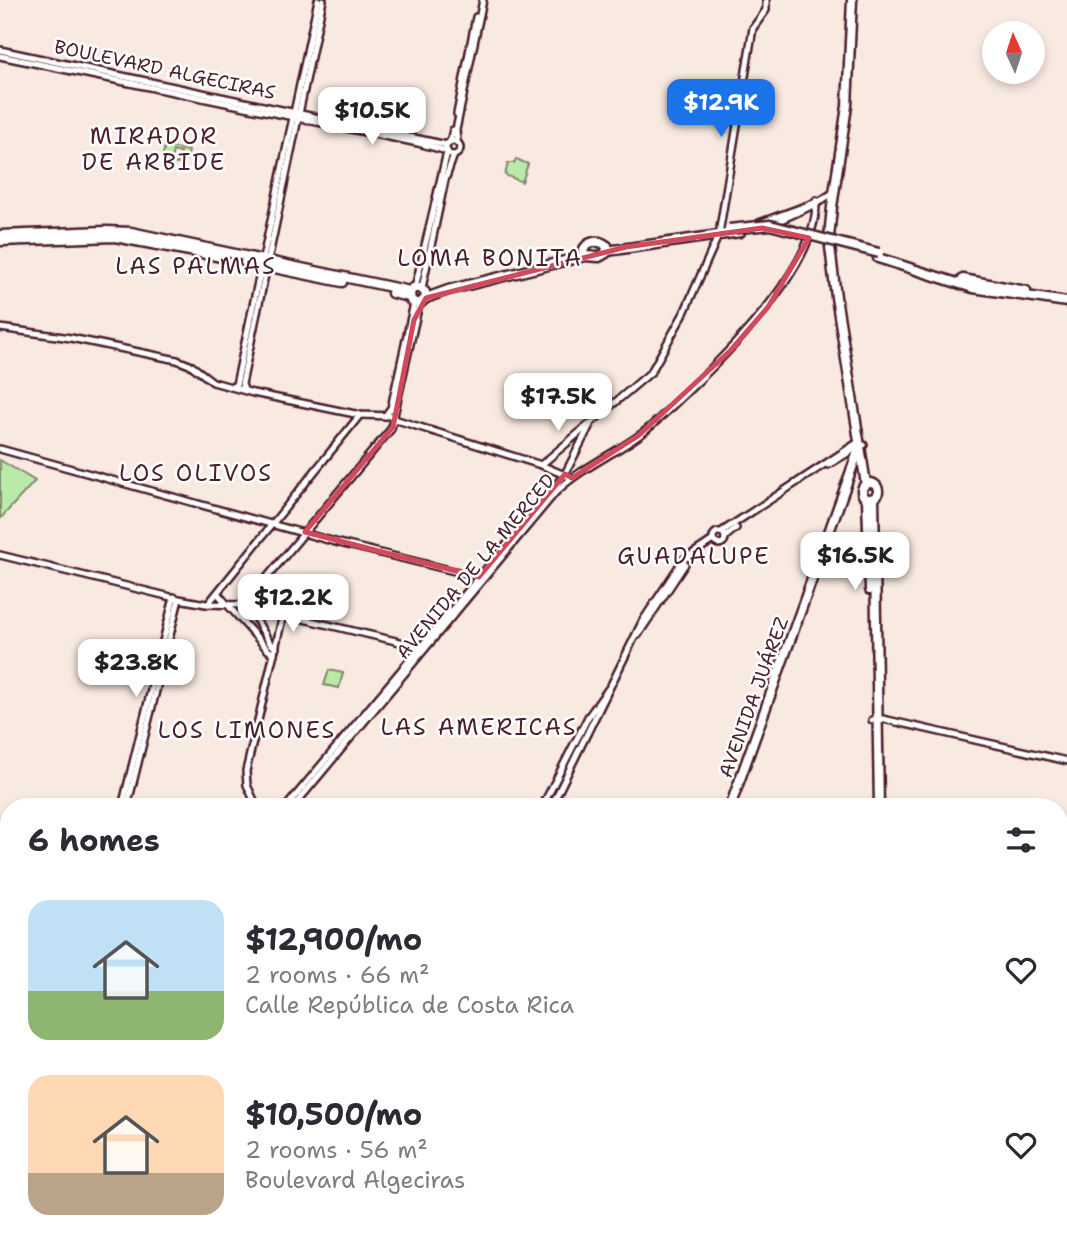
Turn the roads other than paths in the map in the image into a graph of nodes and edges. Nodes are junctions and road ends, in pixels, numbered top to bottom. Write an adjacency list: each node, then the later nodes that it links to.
1 (321, 0): 7 (street)
2 (481, 0): 8 (street)
3 (766, 0): 12 (street)
4 (855, 0): 9 (main road)
5 (0, 50): 7 (street, BOULEVARD ALGECIRAS)
6 (0, 56): 7 (street, BOULEVARD ALGECIRAS)
7 (296, 116): 8 (street, BOULEVARD ALGECIRAS); 19 (street)
8 (450, 148): 20 (street)
9 (836, 191): 10 (street); 28 (main road); 28 (main road)
10 (818, 201): 11 (street); 12 (street); 32 (street, AVENIDA DE LA MERCED)
11 (765, 228): 12 (main road); 18 (main road, bridge)
12 (722, 231): 16 (main road); 18 (main road, bridge); 27 (street)
13 (80, 235): 14 (main road); 15 (main road); 19 (main road)
14 (0, 236)
15 (0, 241)
16 (607, 248): 17 (main road); 17 (main road)
17 (584, 253): 20 (main road)
18 (879, 256): 21 (main road)
19 (265, 264): 20 (main road); 23 (street)
20 (418, 295): 25 (street); 26 (street)
21 (1067, 300)
22 (0, 328): 23 (street)
23 (238, 387): 24 (street)
24 (360, 415): 25 (street); 36 (street)
25 (384, 417): 26 (street)
26 (394, 419): 30 (street); 37 (street)
27 (591, 422): 30 (street); 31 (street, AVENIDA DE LA MERCED)
28 (860, 444): 33 (main road); 34 (main road, AVENIDA JUÁREZ); 38 (street); 59 (main road, AVENIDA JUÁREZ)
29 (0, 449): 36 (street)
30 (541, 465): 31 (street)
31 (565, 474): 32 (street); 41 (street, AVENIDA DE LA MERCED)
32 (572, 478): 55 (street, AVENIDA DE LA MERCED)
33 (866, 485): 34 (main road); 35 (main road); 35 (main road)
34 (845, 486): 60 (main road, AVENIDA JUÁREZ)
35 (870, 499): 51 (main road)
36 (273, 524): 37 (street); 42 (street)
37 (305, 532): 41 (street); 46 (street)
38 (723, 534): 39 (street); 39 (street)
39 (715, 541): 50 (street)
40 (0, 555): 43 (street)
41 (479, 577): 48 (street, AVENIDA DE LA MERCED)
42 (218, 594): 44 (street); 45 (street)
43 (176, 598): 44 (street); 53 (street)
44 (208, 604): 45 (street)
45 (229, 604): 46 (street); 49 (street)
46 (246, 606): 47 (street); 49 (street)
47 (283, 615): 48 (street); 49 (street)
48 (421, 648): 56 (street, AVENIDA DE LA MERCED)
49 (275, 651): 54 (street)
50 (591, 718): 57 (street); 58 (street)
51 (875, 719): 52 (street); 61 (main road)
52 (1067, 761)
53 (127, 798)
54 (252, 798)
55 (299, 798)
56 (299, 798)
57 (547, 798)
58 (555, 798)
59 (731, 798)
60 (731, 798)
61 (877, 798)

